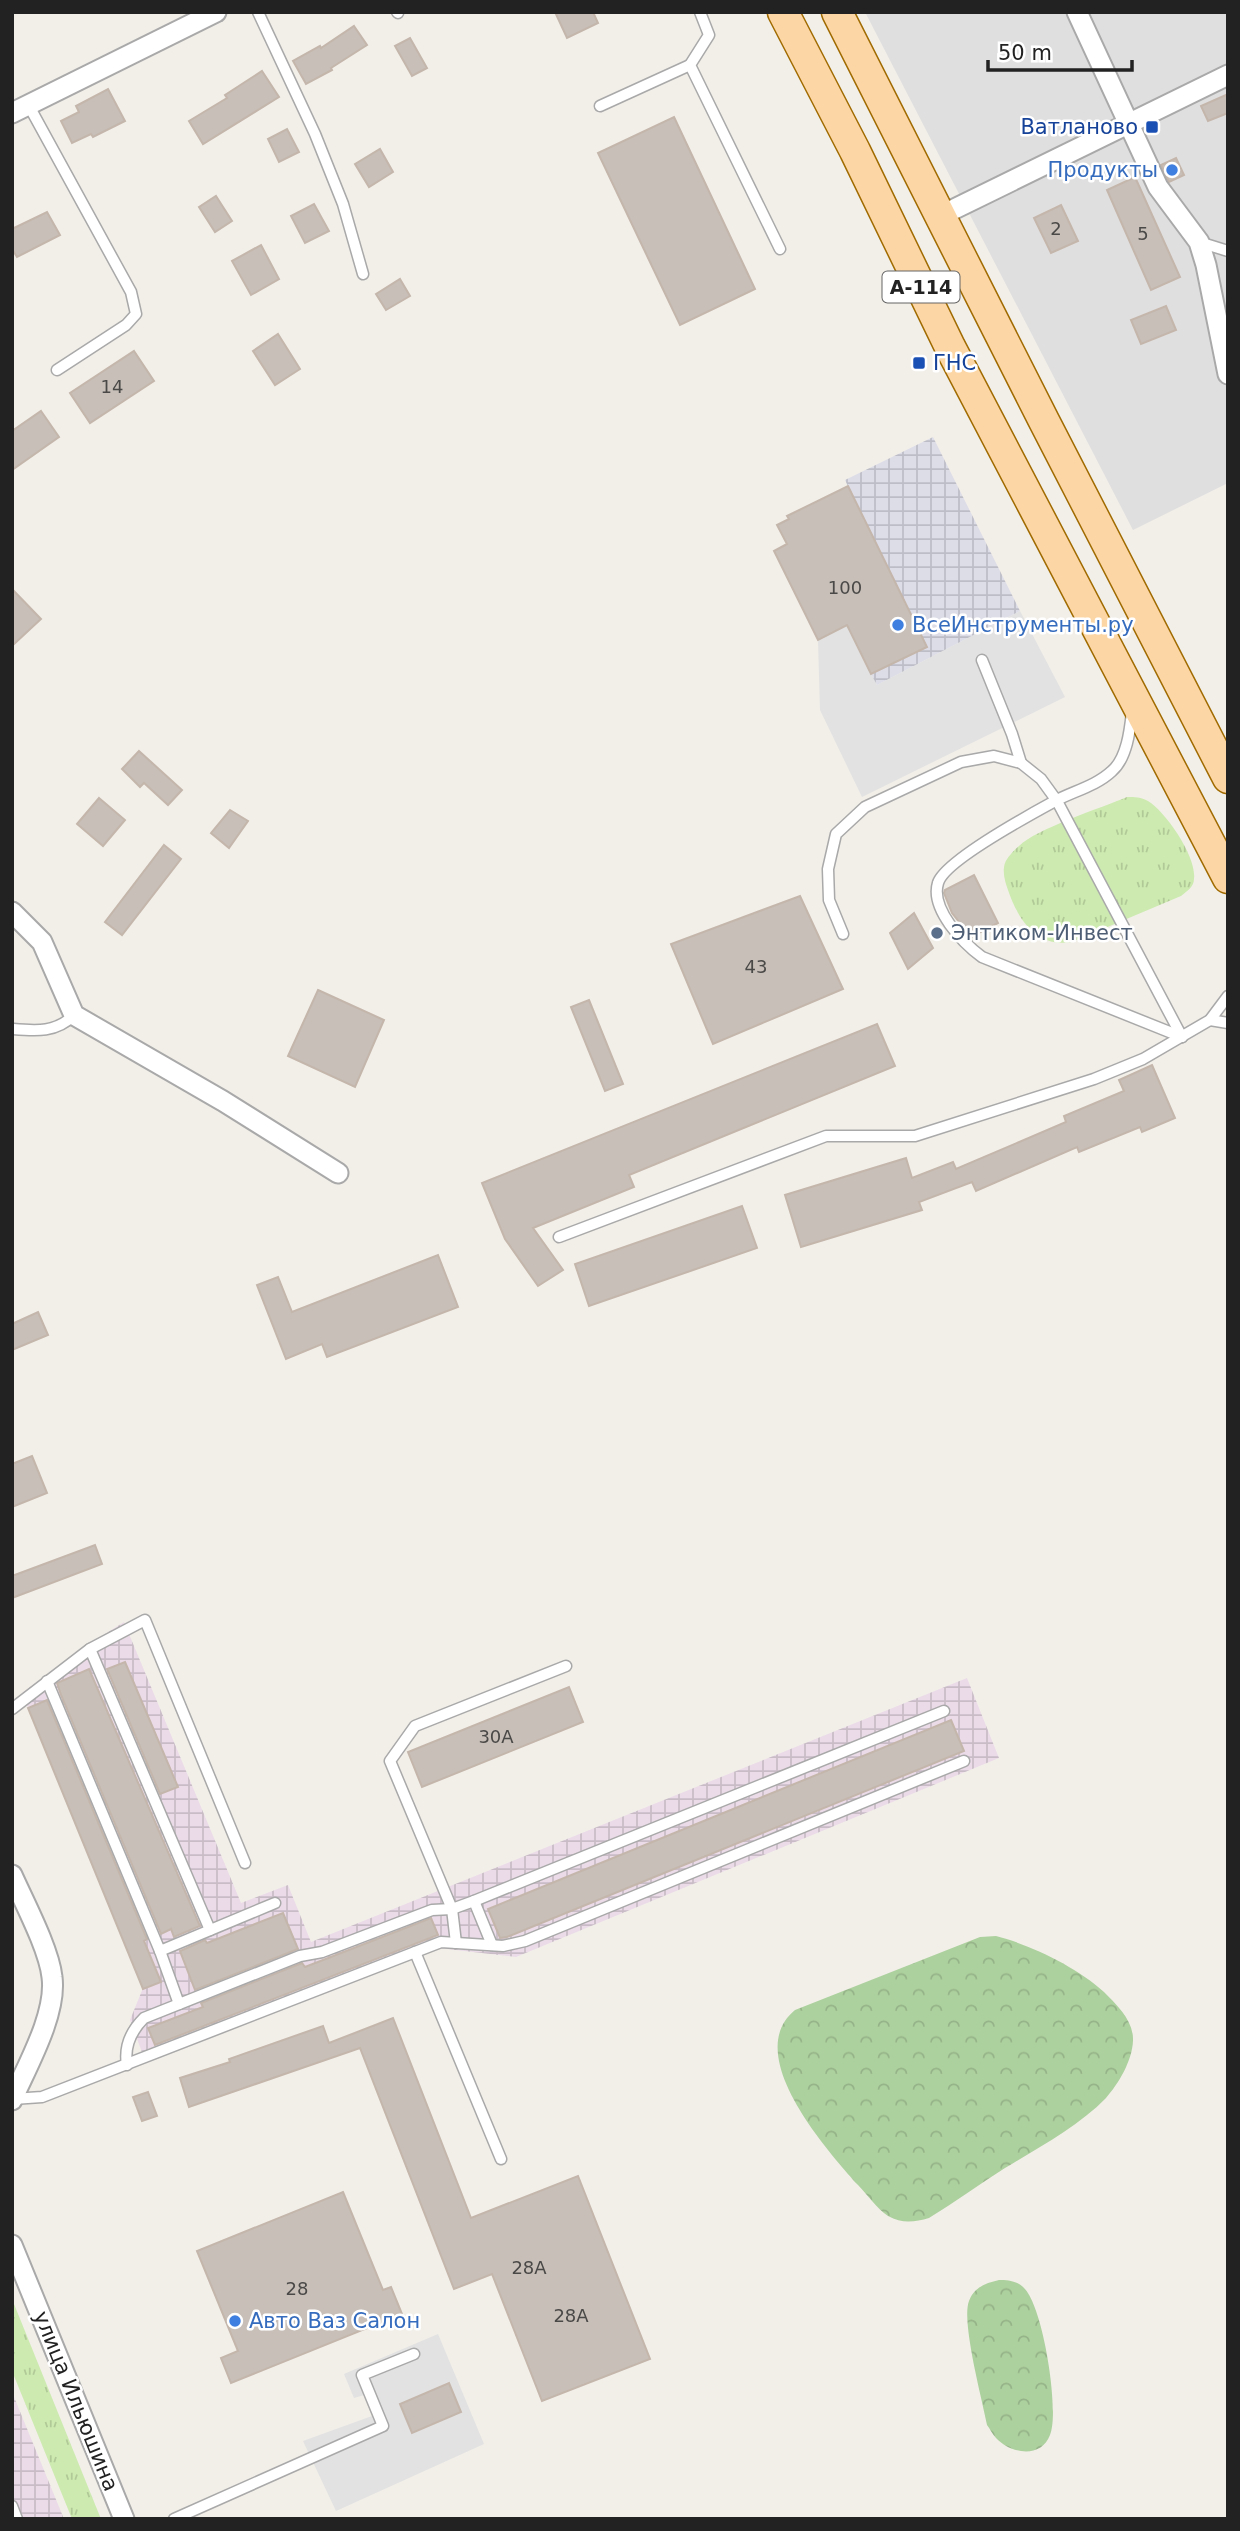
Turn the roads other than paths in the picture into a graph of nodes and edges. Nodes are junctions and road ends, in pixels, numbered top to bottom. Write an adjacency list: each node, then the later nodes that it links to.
1 (216, 12): 10 (street)
2 (258, 12): 16 (lane)
3 (700, 12): 7 (lane)
4 (782, 12): 20 (main road, А-114)
5 (837, 12): 12 (main road, А-114)
6 (1077, 12): 11 (street)
7 (690, 65): 9 (lane); 14 (lane)
8 (1228, 75): 11 (street)
9 (600, 106)
10 (21, 109): 17 (lane)
11 (1127, 123): 12 (street); 13 (street)
12 (940, 216): 22 (main road, А-114)
13 (1199, 242): 15 (lane); 18 (street)
14 (780, 249)
15 (1228, 251)
16 (363, 274)
17 (57, 370)
18 (1228, 374)
19 (982, 660): 21 (lane)
20 (1133, 697): 23 (lane); 24 (main road, А-114)
21 (1021, 763): 23 (lane); 26 (lane)
22 (1228, 778)
23 (1056, 801): 32 (lane); 32 (lane)
24 (1228, 878)
25 (12, 912): 28 (street)
26 (843, 934)
27 (1228, 996): 29 (lane)
28 (74, 1015): 31 (lane); 33 (street)
29 (1210, 1020): 30 (lane); 32 (lane)
30 (1228, 1023)
31 (12, 1028)
32 (1182, 1037): 34 (lane)
33 (338, 1173)
34 (559, 1237)
35 (90, 1649): 37 (lane); 41 (lane); 46 (lane)
36 (566, 1666): 45 (lane)
37 (47, 1681): 38 (lane); 49 (lane)
38 (12, 1709)
39 (944, 1711): 43 (lane)
40 (964, 1761): 48 (lane)
41 (245, 1863)
42 (12, 1875): 53 (street)
43 (474, 1901): 45 (lane); 48 (lane)
44 (275, 1903): 46 (lane)
45 (452, 1909): 47 (lane); 51 (lane)
46 (210, 1930): 49 (lane)
47 (456, 1943): 48 (lane); 50 (lane)
48 (492, 1945)
49 (160, 1951): 51 (lane)
50 (415, 1952): 52 (lane); 54 (lane)
51 (179, 2004): 52 (lane)
52 (127, 2065): 53 (lane)
53 (13, 2100)
54 (501, 2159)
55 (12, 2245): 59 (street, улица Ильюшина)
56 (414, 2354): 60 (lane)
57 (12, 2506): 58 (lane)
58 (17, 2519)
59 (124, 2519)
60 (174, 2519)

